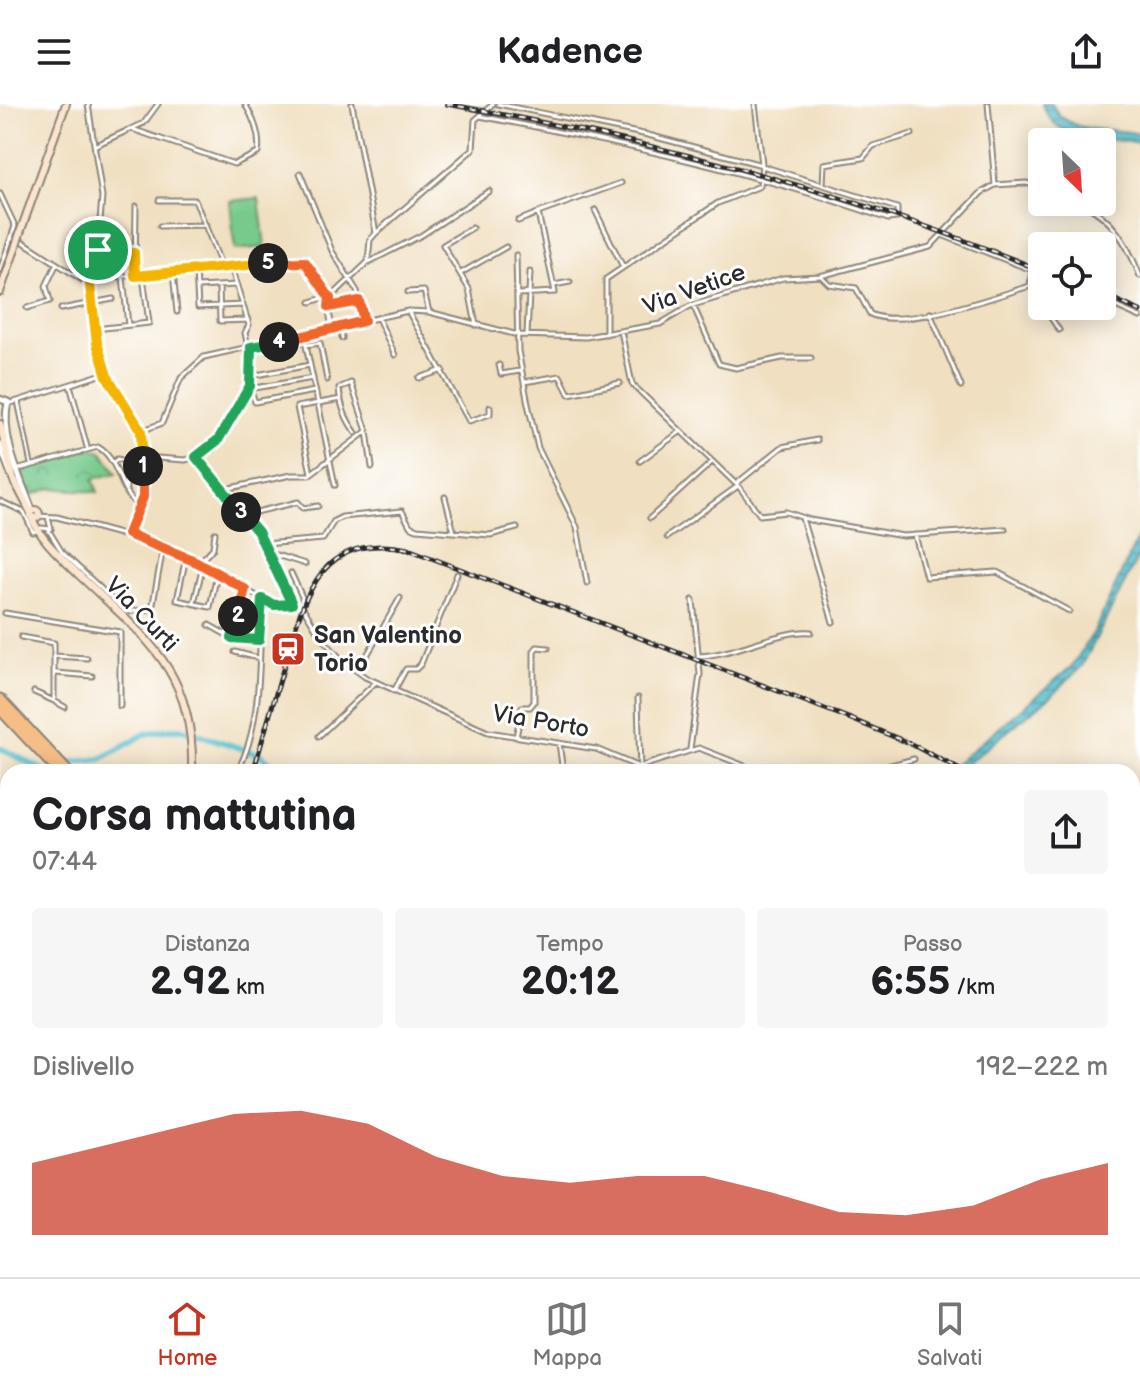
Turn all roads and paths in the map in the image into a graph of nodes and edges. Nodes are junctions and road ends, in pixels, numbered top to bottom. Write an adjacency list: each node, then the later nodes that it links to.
1 (66, 104): 66 (main road, bridge)
2 (88, 104): 14 (street)
3 (152, 104): 10 (street)
4 (158, 104): 10 (street)
5 (245, 104): 12 (street)
6 (352, 104): 33 (street)
7 (495, 104): 11 (street); 15 (street)
8 (755, 104): 15 (street)
9 (988, 104): 21 (street)
10 (152, 112): 12 (street)
11 (480, 116): 17 (street); 33 (street)
12 (132, 129): 14 (street)
13 (912, 134): 19 (street)
14 (96, 145): 37 (street)
15 (762, 165): 17 (street); 19 (street)
16 (300, 173): 57 (street)
17 (762, 179): 19 (street); 45 (street)
18 (621, 183): 27 (street)
19 (823, 184)
20 (1028, 184): 21 (street)
21 (995, 185): 34 (street, Via Vetice)
22 (489, 191): 41 (street)
23 (0, 195): 35 (street)
24 (159, 200): 30 (street)
25 (136, 206): 38 (street)
26 (595, 210): 45 (street)
27 (538, 213): 29 (street); 62 (street)
28 (1102, 216): 55 (street)
29 (518, 221)
30 (206, 225): 31 (street); 43 (street)
31 (160, 226)
32 (472, 228): 51 (street)
33 (376, 233): 41 (street)
34 (942, 235): 46 (street); 54 (street, Via Vetice)
35 (13, 239): 40 (street); 42 (street)
36 (506, 247): 51 (street)
37 (98, 250): 38 (street); 58 (street)
38 (134, 253): 52 (street)
39 (516, 255): 68 (street)
40 (2, 259): 47 (street)
41 (368, 262): 57 (street)
42 (56, 265): 60 (street); 80 (street)
43 (222, 267): 44 (street); 48 (street)
44 (231, 267): 61 (street); 70 (street)
45 (623, 267): 98 (street)
46 (1028, 267)
47 (0, 270)
48 (196, 270): 50 (street); 64 (street)
49 (530, 272): 69 (street)
50 (173, 273): 53 (street); 83 (street)
51 (461, 273): 91 (street)
52 (135, 276): 53 (street); 56 (street)
53 (143, 276): 92 (street)
54 (821, 276): 76 (street, Via Vetice); 85 (street)
55 (1140, 276)
56 (123, 277): 58 (street); 92 (street)
57 (349, 277): 70 (street); 73 (street)
58 (93, 279): 60 (street)
59 (570, 282): 62 (street)
60 (90, 285): 72 (street)
61 (237, 285): 63 (street); 75 (street)
62 (554, 285): 69 (street)
63 (219, 286): 64 (street); 77 (street)
64 (197, 287): 77 (street)
65 (1028, 287): 85 (street)
66 (0, 292)
67 (408, 292): 84 (street)
68 (517, 294): 69 (street); 99 (street)
69 (528, 294): 100 (street)
70 (330, 297): 74 (street); 79 (street)
71 (113, 299): 72 (street)
72 (91, 301): 81 (street); 95 (street)
73 (359, 301): 79 (street); 90 (street)
74 (311, 302)
75 (243, 305): 77 (street); 88 (street)
76 (693, 305): 97 (street, Via Vetice); 106 (street)
77 (220, 306): 88 (street)
78 (1116, 306): 86 (street)
79 (329, 307): 94 (street)
80 (27, 308)
81 (61, 309)
82 (408, 311): 84 (street, Via Vetice); 87 (street, Via Vetice); 109 (street)
83 (177, 312)
84 (429, 312): 91 (street, Via Vetice)
85 (930, 313): 119 (street)
86 (1140, 317)
87 (378, 318): 90 (street, Via Vetice); 105 (street)
88 (248, 320): 104 (street)
89 (1053, 320): 96 (street)
90 (364, 321): 93 (street, Via Vetice)
91 (476, 325): 99 (street, Via Vetice)
92 (128, 326): 95 (street)
93 (341, 326): 94 (street, Via Vetice); 102 (street)
94 (332, 328): 101 (street, Via Vetice)
95 (95, 329): 111 (street)
96 (1059, 330)
97 (621, 331): 98 (street, Via Vetice); 130 (street)
98 (606, 334): 100 (street, Via Vetice)
99 (518, 335): 100 (street, Via Vetice); 110 (street)
100 (527, 335)
101 (304, 336): 103 (street); 104 (street, Via Vetice)
102 (342, 338)
103 (306, 345): 107 (street); 115 (street)
104 (249, 348): 112 (street); 128 (street, Via Vetice)
105 (395, 355)
106 (811, 358)
107 (310, 365): 112 (street); 113 (street)
108 (499, 365): 110 (street)
109 (443, 370): 114 (street); 126 (street)
110 (522, 370): 116 (street)
111 (106, 373): 118 (street); 128 (street)
112 (250, 376): 120 (street)
113 (313, 378): 120 (street); 121 (street)
114 (419, 378)
115 (327, 380)
116 (524, 382): 117 (street); 175 (street)
117 (620, 383)
118 (70, 385): 124 (street); 134 (street)
119 (961, 386)
120 (249, 389): 121 (street); 136 (street)
121 (315, 391): 125 (street)
122 (342, 399): 125 (street); 129 (street); 131 (street)
123 (4, 401): 124 (street); 143 (street, Via Curti)
124 (17, 401): 141 (street)
125 (318, 404): 137 (street); 144 (street)
126 (490, 407)
127 (0, 424): 147 (main road, Via Curti)
128 (141, 431): 135 (street)
129 (367, 431): 137 (street); 142 (street)
130 (680, 432): 138 (street); 139 (street)
131 (356, 433)
132 (817, 440): 146 (street)
133 (0, 445): 147 (street)
134 (87, 448): 140 (street); 141 (street)
135 (143, 457): 136 (street); 152 (street)
136 (196, 457): 148 (street)
137 (328, 458): 144 (street); 145 (street)
138 (640, 461)
139 (712, 462): 146 (street); 156 (street)
140 (113, 463): 149 (street); 149 (street)
141 (31, 464): 143 (street)
142 (372, 467)
143 (16, 470): 155 (street, Via Curti)
144 (311, 473): 148 (street)
145 (335, 485)
146 (737, 485): 157 (street); 165 (street)
147 (17, 487): 155 (main road, Via Curti)
148 (221, 490): 154 (street)
149 (126, 491): 152 (street)
150 (445, 497): 161 (street)
151 (0, 501): 155 (street, Via Curti)
152 (139, 506): 162 (street)
153 (318, 506): 154 (street)
154 (244, 515): 166 (street)
155 (37, 516): 160 (street); 160 (street); 162 (street); 217 (main road, Via Curti)
156 (650, 518)
157 (802, 518): 164 (street); 185 (street)
158 (517, 528): 161 (street)
159 (1005, 529): 164 (street)
160 (49, 531): 167 (street)
161 (454, 532): 166 (street)
162 (125, 533): 167 (street)
163 (215, 533): 170 (street)
164 (915, 535): 183 (street)
165 (667, 537)
166 (264, 544): 168 (street)
167 (163, 548): 169 (street)
168 (267, 552): 171 (street); 181 (street)
169 (186, 557): 170 (street); 180 (street)
170 (201, 564): 172 (street); 180 (street)
171 (305, 564)
172 (217, 573): 176 (street); 180 (street)
173 (291, 573): 182 (street, Via Porto)
174 (457, 574): 201 (street)
175 (587, 583)
176 (245, 589): 178 (street); 189 (street)
177 (400, 598): 197 (street)
178 (262, 599): 181 (street); 190 (street)
179 (693, 600): 194 (street)
180 (194, 603)
181 (292, 604): 182 (street)
182 (301, 606): 197 (street, Via Porto)
183 (1069, 611)
184 (5, 613): 206 (street)
185 (833, 622)
186 (209, 625): 189 (street)
187 (811, 632): 194 (street)
188 (21, 637): 193 (street)
189 (232, 638): 190 (street)
190 (259, 640): 196 (street)
191 (548, 648): 210 (street)
192 (235, 652): 196 (street)
193 (55, 656): 195 (street); 198 (street)
194 (699, 656): 213 (street)
195 (87, 658)
196 (258, 658): 218 (street)
197 (358, 671): 200 (street, Via Porto)
198 (56, 673): 199 (street); 205 (street)
199 (92, 676)
200 (376, 682): 201 (street, Via Porto); 209 (street)
201 (394, 691): 210 (street, Via Porto)
202 (34, 692): 205 (street)
203 (638, 698): 221 (street)
204 (0, 699): 211 (highway)
205 (54, 701): 207 (street)
206 (120, 706)
207 (65, 707)
208 (0, 709): 211 (highway)
209 (319, 736)
210 (516, 737): 212 (street, Via Porto)
211 (30, 738): 215 (highway); 216 (highway)
212 (559, 743): 219 (street); 220 (street, Via Porto)
213 (690, 749): 222 (street); 223 (street)
214 (914, 759): 224 (street)
215 (52, 764)
216 (59, 764)
217 (192, 764)
218 (241, 764)
219 (562, 764)
220 (629, 764)
221 (640, 764)
222 (652, 764)
223 (740, 764)
224 (895, 764)

